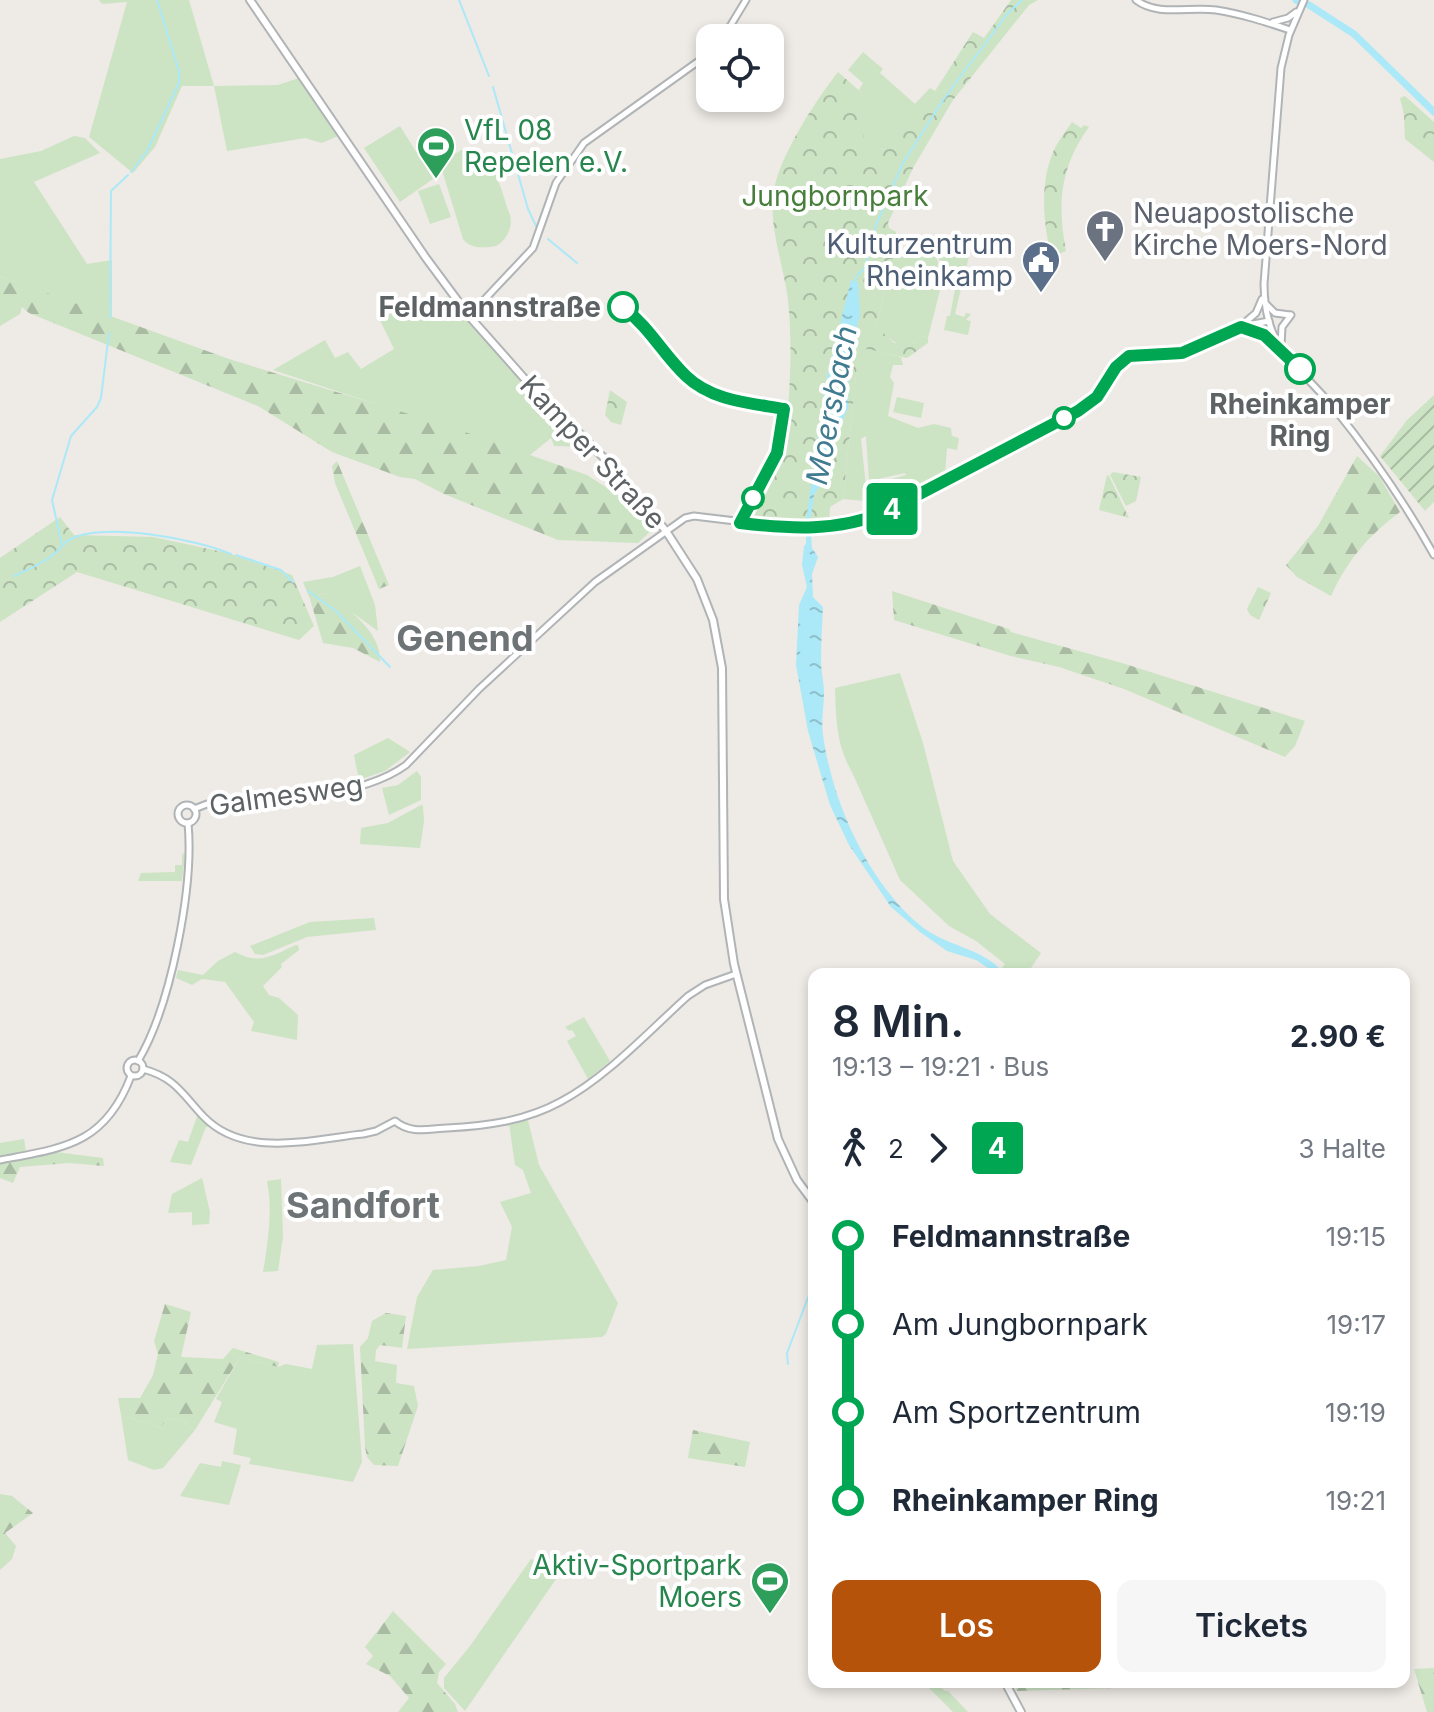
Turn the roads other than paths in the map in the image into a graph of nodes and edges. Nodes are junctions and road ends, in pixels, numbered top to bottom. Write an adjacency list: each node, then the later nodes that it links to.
1 (250, 0): 12 (main road, Kamper Straße)
2 (746, 0): 7 (street)
3 (1136, 0): 6 (street)
4 (1304, 0): 5 (street)
5 (1300, 9): 6 (street); 8 (street)
6 (1269, 23): 8 (street)
7 (731, 24)
8 (1290, 30): 10 (street)
9 (696, 63): 12 (street)
10 (1264, 291): 11 (street); 14 (street)
11 (1265, 302): 13 (street); 15 (street)
12 (469, 316): 17 (main road, Kamper Straße)
13 (1269, 321): 14 (street); 15 (street)
14 (1239, 326): 16 (street); 17 (street, Galmesweg)
15 (1281, 346): 16 (street)
16 (1288, 356): 18 (street)
17 (666, 531): 19 (street, Galmesweg); 21 (main road, Kamper Straße)
18 (1434, 555)
19 (194, 809): 20 (street); 20 (street)
20 (188, 823): 22 (street)
21 (736, 974): 23 (street); 26 (main road, Kamper Straße)
22 (138, 1061): 23 (street); 24 (street)
23 (143, 1069): 24 (street)
24 (131, 1076): 25 (street)
25 (0, 1160)
26 (808, 1195)
27 (1008, 1688): 28 (main road)
28 (1021, 1712)

